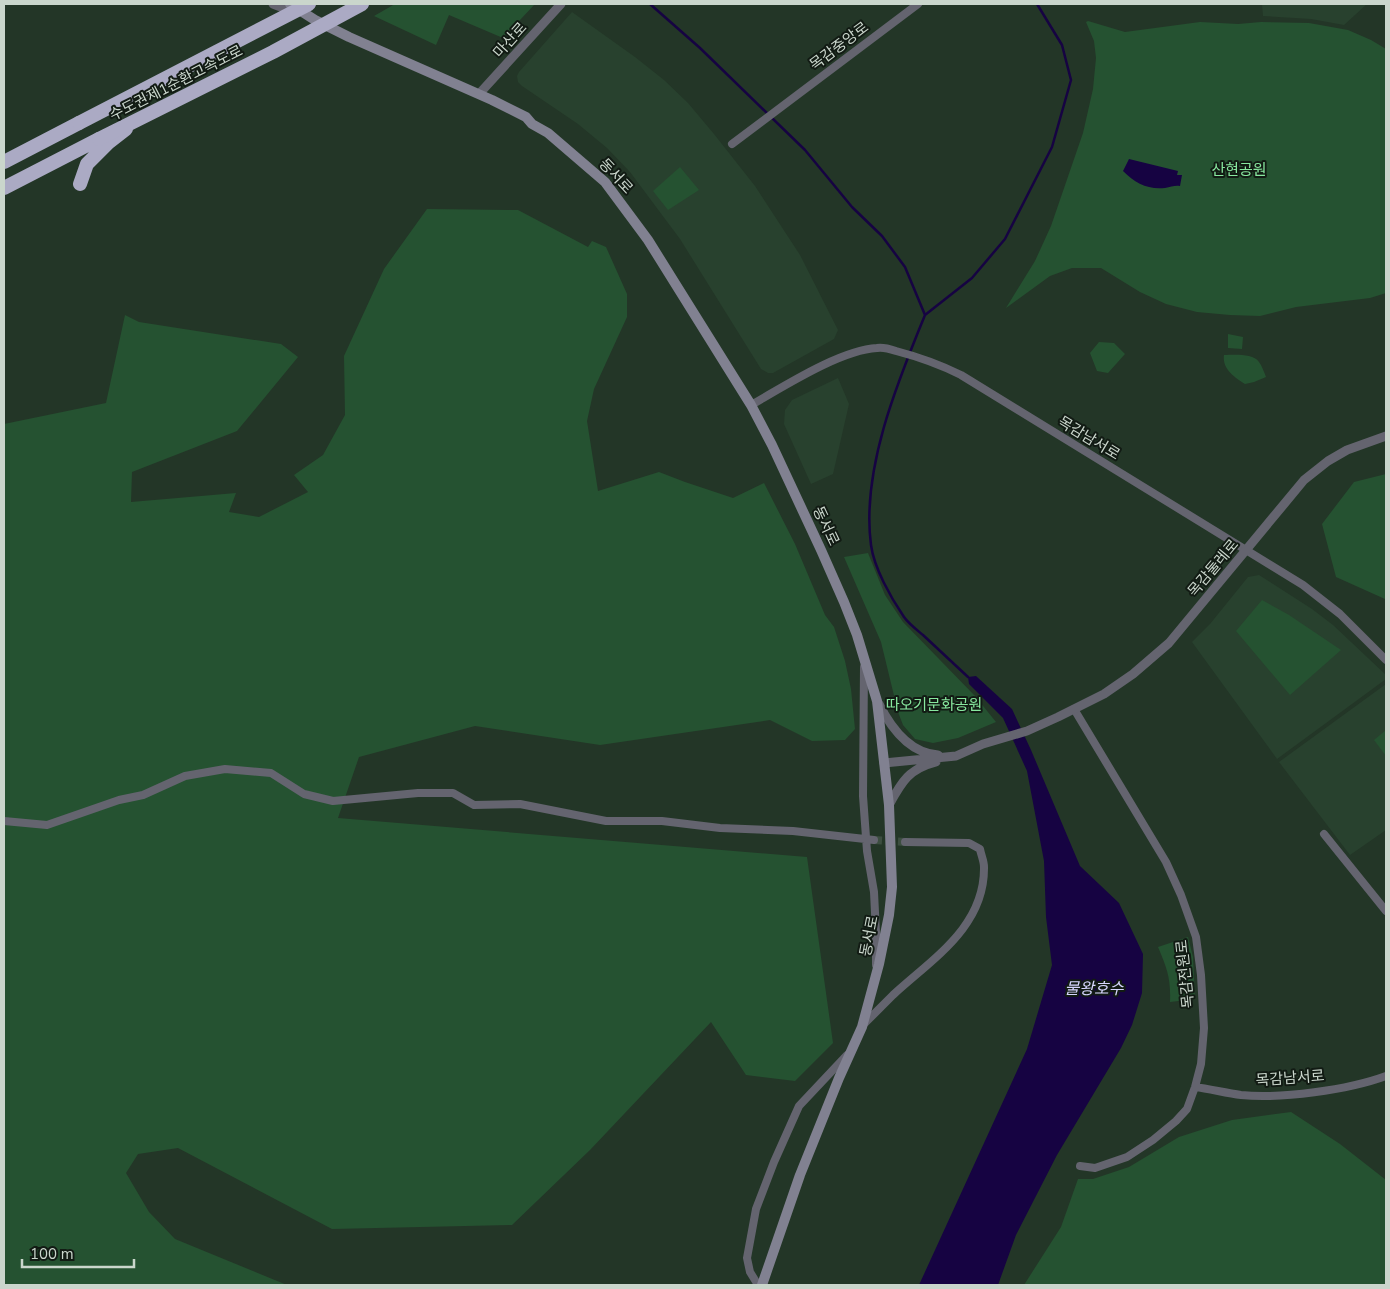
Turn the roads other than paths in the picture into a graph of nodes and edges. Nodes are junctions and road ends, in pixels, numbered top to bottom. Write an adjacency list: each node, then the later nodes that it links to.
1 (273, 4): 7 (street, 동서로)
2 (290, 4): 7 (main road)
3 (309, 4): 11 (highway, 수도권제1순환고속도로, bridge)
4 (362, 4): 9 (highway, 수도권제1순환고속도로, bridge)
5 (561, 4): 8 (street, 마산로)
6 (918, 4): 10 (street, 목감중앙로)
7 (315, 20): 8 (main road, 동서로)
8 (479, 94): 14 (main road, 동서로)
9 (152, 114): 12 (highway); 13 (highway, 수도권제1순환고속도로, bridge)
10 (732, 144)
11 (4, 162)
12 (80, 184)
13 (4, 188)
14 (751, 405): 16 (street, 목감남서로); 17 (main road, 동서로)
15 (1386, 436): 16 (street, 목감둘레로)
16 (1246, 551): 18 (street, 목감남서로); 20 (street, 목감둘레로)
17 (864, 660): 19 (main road, 동서로); 26 (street)
18 (1386, 660)
19 (877, 701): 21 (street); 22 (main road, 동서로)
20 (1074, 709): 21 (street, 목감둘레로); 33 (street, 목감전원로)
21 (956, 756): 22 (street); 23 (street)
22 (884, 763): 23 (main road, 동서로)
23 (889, 805): 29 (main road, 동서로)
24 (4, 821): 26 (street)
25 (1324, 834): 28 (street)
26 (870, 839): 29 (street)
27 (905, 842): 30 (street)
28 (1386, 911)
29 (875, 979): 30 (main road, 동서로)
30 (862, 1027): 31 (main road, 동서로)
31 (852, 1050): 35 (main road, 동서로); 35 (street)
32 (1386, 1076): 33 (street, 목감남서로)
33 (1195, 1086): 34 (street, 목감전원로)
34 (1080, 1166)
35 (760, 1285)

